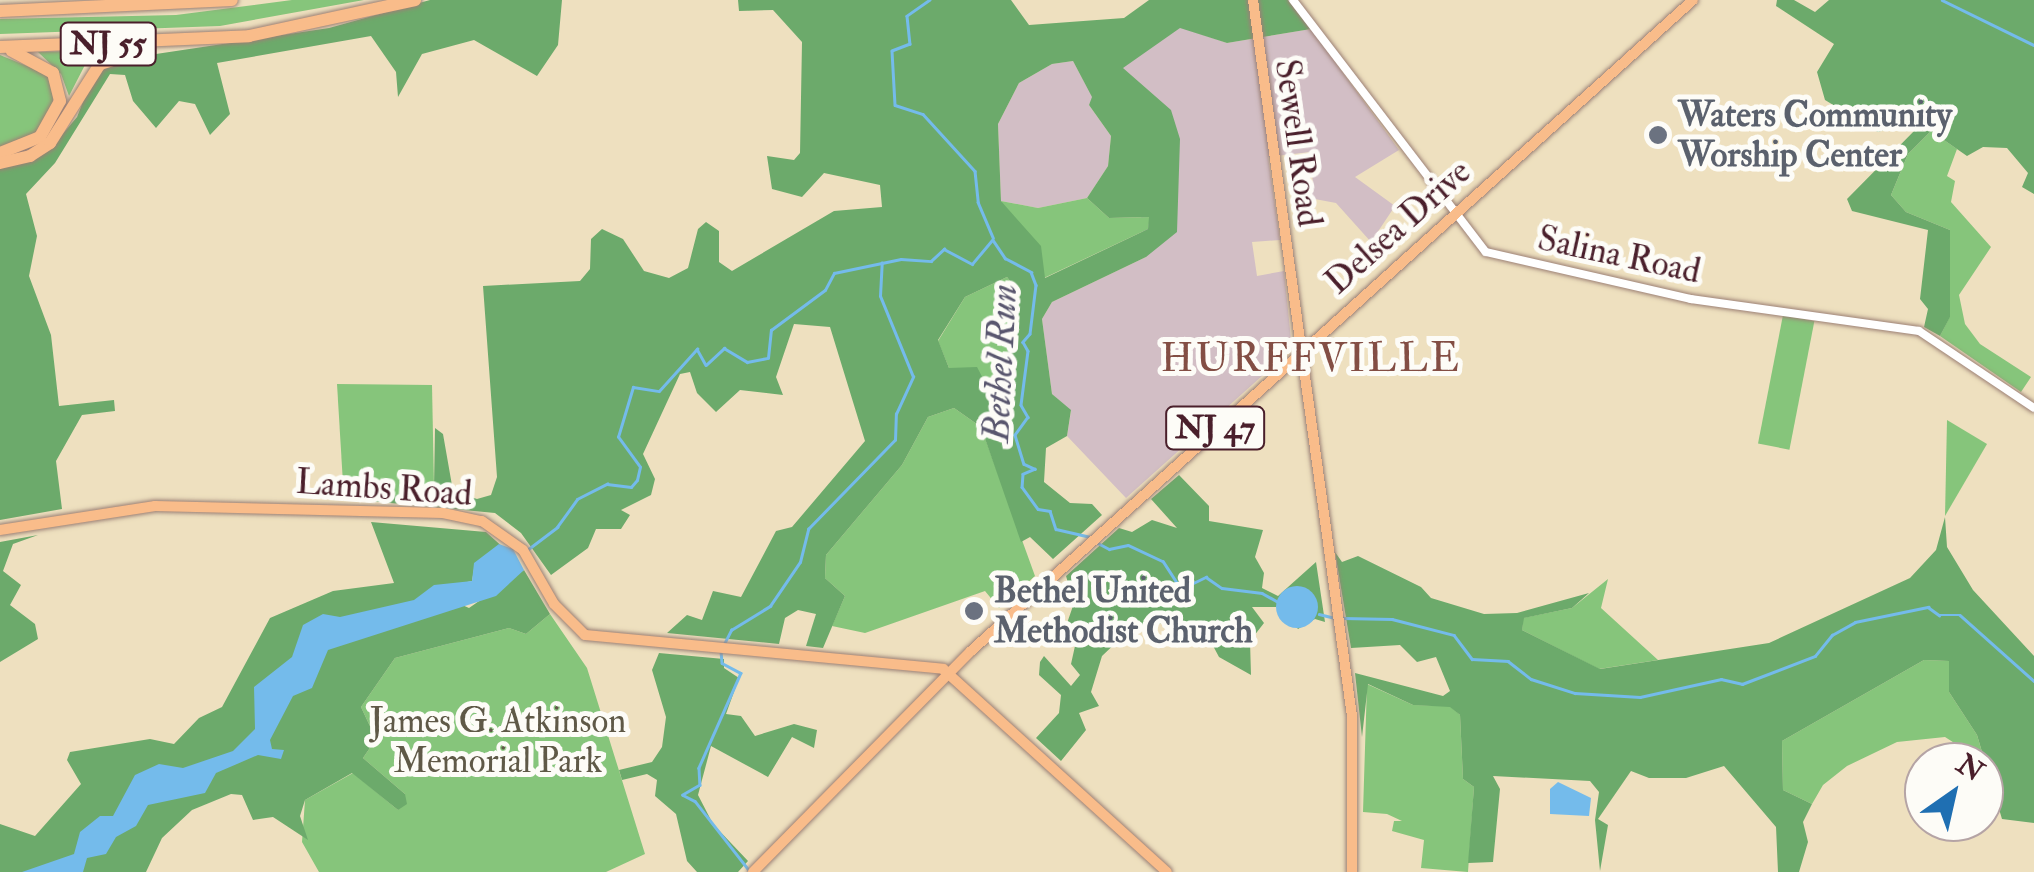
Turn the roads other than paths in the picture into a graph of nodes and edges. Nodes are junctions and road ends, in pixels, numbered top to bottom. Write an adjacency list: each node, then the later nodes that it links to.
1 (88, 0): 7 (highway)
2 (232, 0): 7 (highway, NJ 55)
3 (415, 0): 9 (highway, NJ 55)
4 (1253, 0): 14 (main road, Sewell Road)
5 (1293, 0): 13 (street, Salina Road)
6 (1693, 0): 13 (main road, Delsea Drive / NJ 47)
7 (45, 10): 8 (highway, NJ 55)
8 (0, 11)
9 (216, 38): 10 (highway, NJ 55); 12 (highway)
10 (0, 48): 11 (highway)
11 (0, 153)
12 (0, 163)
13 (1452, 215): 14 (main road, Delsea Drive / NJ 47); 15 (street, Salina Road)
14 (1298, 353): 17 (main road, Delsea Drive / NJ 47); 20 (main road, Sewell Road)
15 (2034, 408)
16 (0, 530): 17 (main road, Lambs Road)
17 (948, 672): 18 (main road, Delsea Drive / NJ 47); 19 (main road)
18 (753, 872)
19 (1167, 872)
20 (1352, 872)

